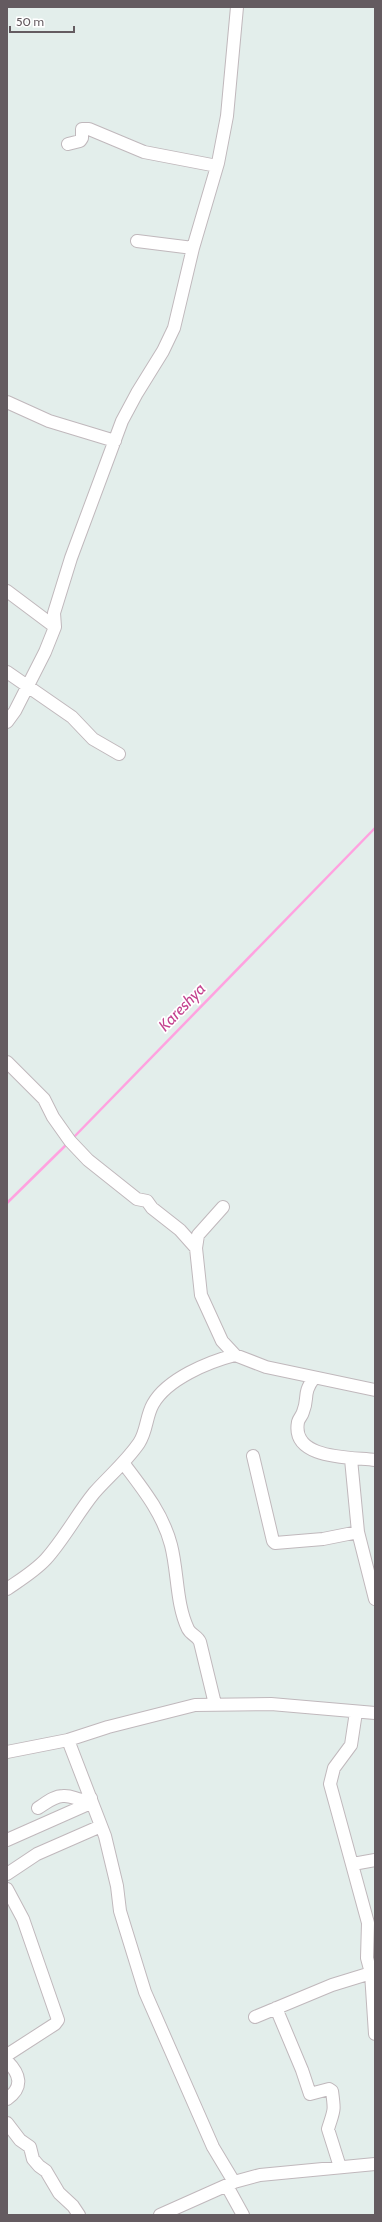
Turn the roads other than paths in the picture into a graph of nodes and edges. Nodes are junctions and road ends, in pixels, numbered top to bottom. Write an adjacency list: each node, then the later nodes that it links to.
1 (237, 7): 3 (street)
2 (68, 144): 3 (street)
3 (217, 166): 5 (street)
4 (137, 241): 5 (street)
5 (193, 248): 7 (street)
6 (7, 402): 7 (street)
7 (115, 441): 9 (street)
8 (7, 591): 9 (street)
9 (55, 627): 11 (street)
10 (7, 672): 11 (street)
11 (27, 686): 12 (street); 13 (street)
12 (7, 722)
13 (119, 754)
14 (7, 1062): 16 (street)
15 (223, 1207): 16 (street)
16 (196, 1248): 17 (street)
17 (235, 1355): 18 (street); 23 (street)
18 (314, 1378): 19 (street); 21 (street)
19 (375, 1390)
20 (253, 1456): 24 (street)
21 (351, 1459): 22 (street); 24 (street)
22 (375, 1460)
23 (124, 1464): 25 (street); 27 (street)
24 (358, 1532): 26 (street)
25 (7, 1589)
26 (375, 1599)
27 (215, 1704): 28 (street); 30 (street)
28 (356, 1712): 29 (street); 37 (street)
29 (375, 1713)
30 (68, 1740): 31 (street); 32 (street)
31 (7, 1752)
32 (92, 1802): 33 (street); 34 (street); 35 (street)
33 (38, 1808)
34 (101, 1826): 38 (street); 51 (street)
35 (7, 1840)
36 (375, 1860): 37 (street)
37 (353, 1864): 40 (street)
38 (7, 1874)
39 (7, 1889): 45 (street)
40 (371, 1973): 41 (street); 43 (street)
41 (276, 2008): 42 (street); 50 (street)
42 (255, 2017)
43 (375, 2020): 44 (street)
44 (375, 2034)
45 (7, 2055)
46 (7, 2061): 47 (street)
47 (7, 2099)
48 (7, 2123): 52 (street)
49 (375, 2164): 50 (street)
50 (340, 2167): 51 (street)
51 (230, 2184): 53 (street); 54 (street)
52 (79, 2215)
53 (160, 2215)
54 (242, 2215)

